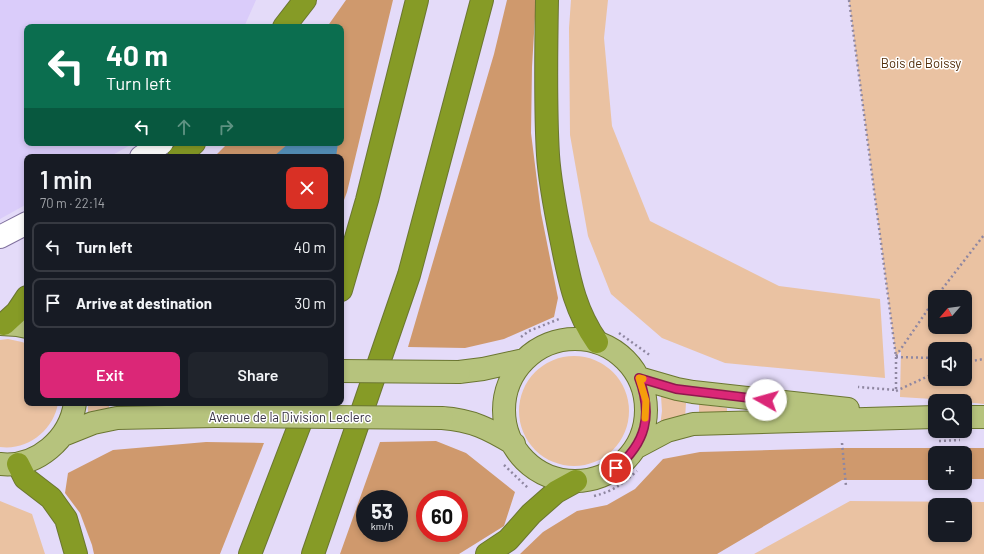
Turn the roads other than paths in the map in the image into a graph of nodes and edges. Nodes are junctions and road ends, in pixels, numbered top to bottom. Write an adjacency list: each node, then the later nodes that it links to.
1 (305, 0): 6 (highway)
2 (317, 0): 7 (highway)
3 (417, 0): 14 (highway)
4 (482, 0): 35 (highway)
5 (547, 0): 18 (highway)
6 (286, 24)
7 (299, 24)
8 (158, 146): 10 (street)
9 (191, 146): 11 (highway)
10 (146, 154)
11 (182, 154)
12 (24, 225): 13 (street)
13 (0, 237)
14 (344, 280)
15 (24, 302): 16 (highway)
16 (2, 324): 17 (main road)
17 (24, 326)
18 (597, 342): 19 (main road); 21 (main road)
19 (524, 360): 20 (main road, bridge); 29 (main road)
20 (344, 371)
21 (639, 378): 25 (main road); 30 (main road)
22 (74, 406): 28 (main road)
23 (307, 406): 34 (highway)
24 (984, 417): 27 (main road)
25 (928, 418)
26 (928, 418): 30 (main road)
27 (972, 418)
28 (63, 435): 29 (main road, Avenue de la Division Leclerc, bridge); 31 (main road)
29 (514, 444): 32 (main road)
30 (635, 448): 32 (main road)
31 (9, 464): 33 (highway)
32 (582, 489): 36 (highway)
33 (76, 554)
34 (250, 554)
35 (313, 554)
36 (487, 554)

